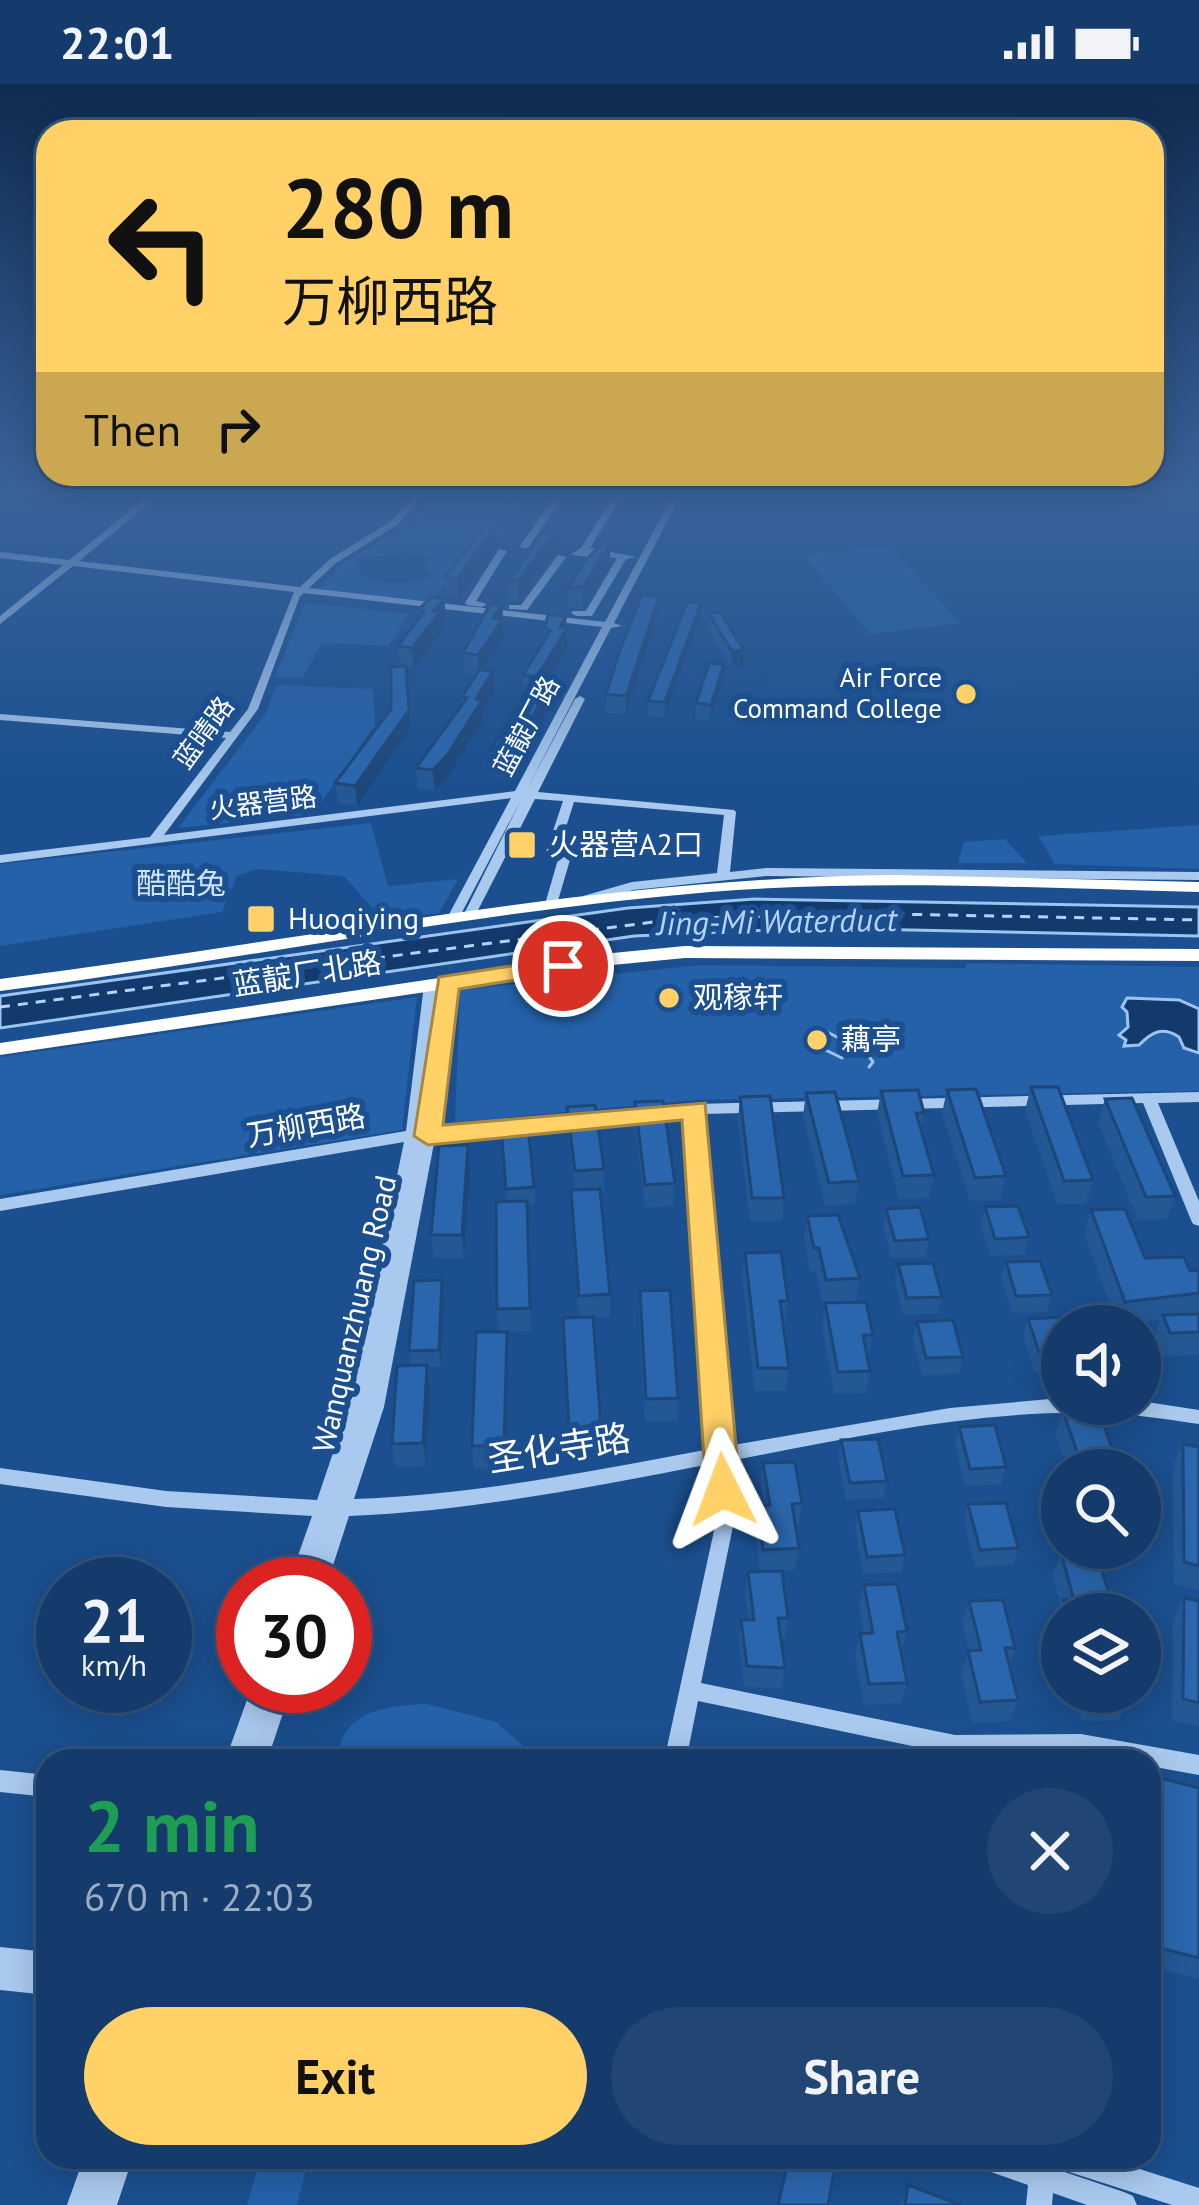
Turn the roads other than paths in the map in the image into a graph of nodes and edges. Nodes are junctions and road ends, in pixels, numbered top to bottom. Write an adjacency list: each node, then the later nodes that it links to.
1 (25, 592): 10 (street)
2 (32, 592): 12 (street)
3 (289, 592): 8 (street)
4 (473, 592): 11 (street)
5 (535, 592): 9 (street)
6 (602, 592): 9 (street)
7 (629, 592): 13 (street, 蓝靛厂路)
8 (298, 593): 11 (street); 15 (street, 蓝晴路)
9 (524, 608): 11 (street)
10 (0, 610)
11 (478, 610): 13 (street)
12 (0, 621)
13 (611, 627): 16 (street, 蓝靛厂路)
14 (0, 718): 15 (street)
15 (233, 736): 18 (street, 蓝晴路)
16 (525, 794): 17 (street, 火器营路); 18 (street, 火器营路); 25 (street, 蓝靛厂路)
17 (570, 799): 21 (street, 火器营路); 24 (street)
18 (153, 841): 19 (street, 火器营路)
19 (0, 859)
20 (1076, 874): 21 (street, 蓝靛厂北路); 22 (highway)
21 (723, 876): 23 (street, 蓝靛厂北路)
22 (1197, 883): 23 (highway, 蓝靛厂北路)
23 (586, 899): 24 (highway, 蓝靛厂北路)
24 (550, 904): 25 (highway, 蓝靛厂北路)
25 (461, 917): 28 (highway, 蓝靛厂北路)
26 (1199, 955): 27 (highway, 蓝靛厂北路)
27 (439, 984): 29 (highway, 蓝靛厂北路); 33 (street, Wanquanzhuang Road)
28 (0, 985)
29 (0, 1049)
30 (1148, 1096): 31 (street, 万柳西路); 32 (street, 万柳西路); 35 (street)
31 (1199, 1097)
32 (695, 1109): 33 (street, 万柳西路); 37 (street)
33 (420, 1136): 34 (street, 万柳西路); 39 (street, Wanquanzhuang Road)
34 (0, 1205)
35 (1199, 1220)
36 (1199, 1417): 37 (street, 圣化寺路)
37 (722, 1454): 39 (street, 圣化寺路); 42 (street)
38 (0, 1476): 39 (street, 圣化寺路)
39 (333, 1511): 40 (street, Wanquanzhuang Road); 41 (street, Wanquanzhuang Road)
40 (311, 1557)
41 (323, 1557)
42 (690, 1690): 47 (street); 48 (street)
43 (253, 1713): 45 (street)
44 (273, 1713): 46 (street)
45 (240, 1749)
46 (260, 1749)
47 (678, 1749)
48 (1109, 1749)
49 (1161, 1758): 50 (street)
50 (1199, 1765)
51 (0, 1781): 52 (street)
52 (36, 1785)
53 (0, 1959): 54 (street)
54 (36, 1963)
55 (0, 1978): 56 (street)
56 (36, 1982)
57 (93, 2169): 63 (street)
58 (116, 2169): 64 (street)
59 (1018, 2169): 61 (street)
60 (1100, 2169): 62 (street)
61 (1042, 2177): 65 (street); 66 (street)
62 (1199, 2201)
63 (80, 2205)
64 (104, 2205)
65 (1039, 2205)
66 (1124, 2205)

